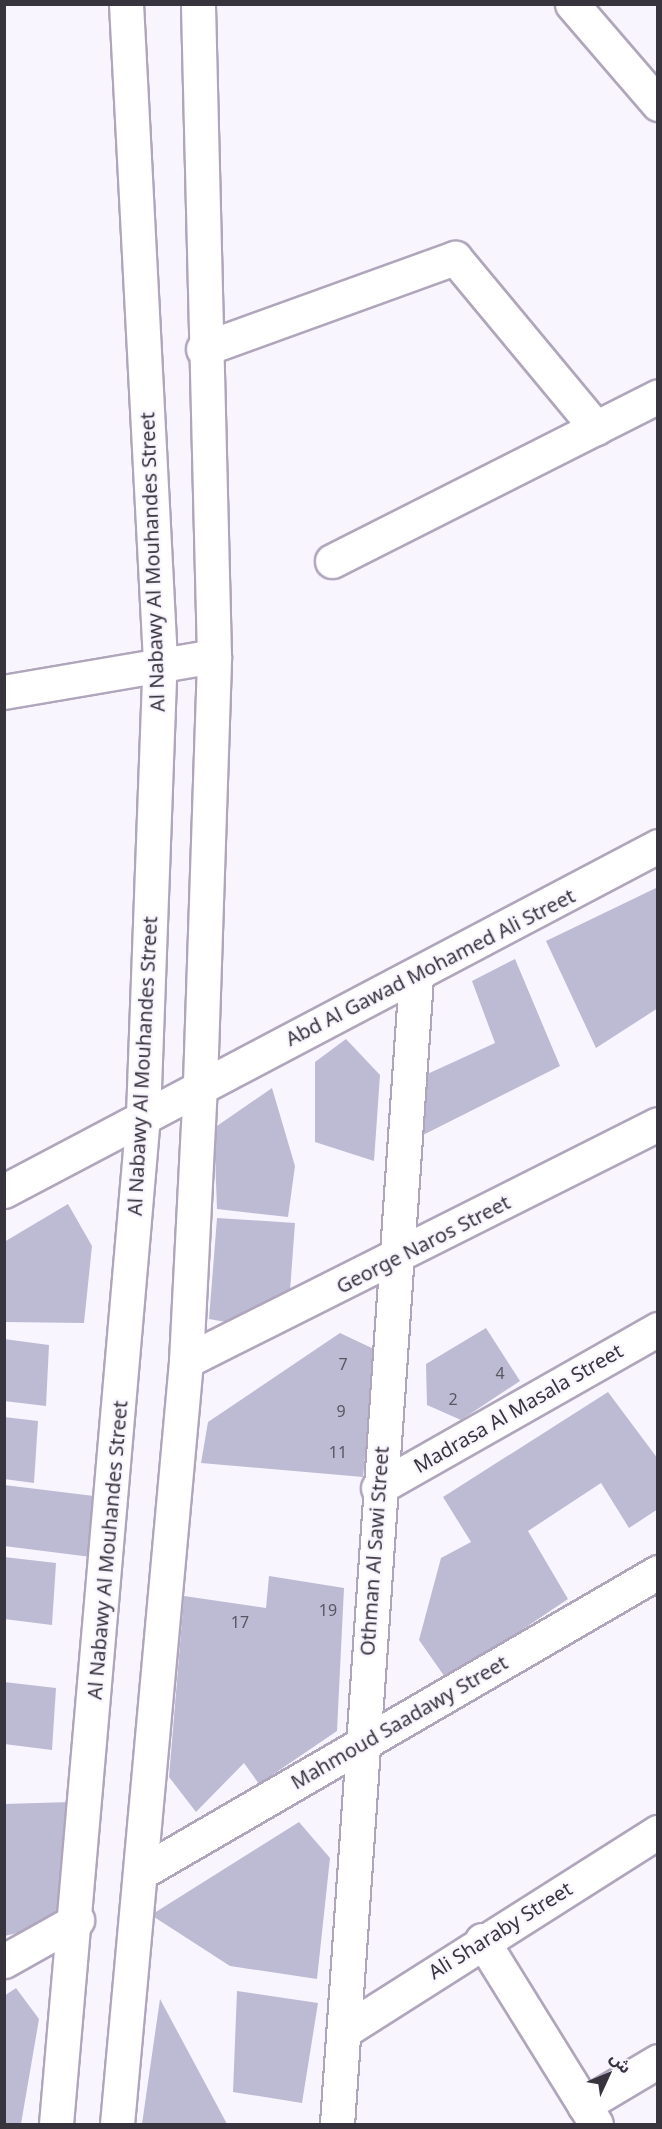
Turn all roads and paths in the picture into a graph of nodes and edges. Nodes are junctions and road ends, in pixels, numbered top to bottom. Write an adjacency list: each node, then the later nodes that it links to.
1 (126, 4): 12 (street, Al Nabawy Al Mouhandes Street)
2 (149, 4): 3 (street)
3 (155, 4)
4 (198, 4): 7 (street)
5 (572, 4): 6 (street)
6 (657, 104)
7 (203, 349): 9 (street); 11 (street)
8 (657, 396): 9 (street)
9 (596, 428): 10 (street)
10 (332, 561)
11 (214, 656): 12 (street); 16 (street)
12 (160, 661): 13 (street); 17 (street, Al Nabawy Al Mouhandes Street)
13 (4, 692)
14 (657, 846): 15 (street, Abd Al Gawad Mohamed Ali Street)
15 (416, 978): 16 (street, Abd Al Gawad Mohamed Ali Street); 20 (street, Othman Al Sawi Street)
16 (200, 1083): 17 (street, Abd Al Gawad Mohamed Ali Street); 22 (street)
17 (143, 1115): 19 (street, Abd Al Gawad Mohamed Ali Street); 28 (street, Al Nabawy Al Mouhandes Street)
18 (657, 1124): 20 (street, George Naros Street)
19 (4, 1191)
20 (396, 1259): 22 (street, George Naros Street); 23 (street, Othman Al Sawi Street)
21 (657, 1329): 23 (street, Madrasa Al Masala Street)
22 (186, 1361): 27 (street)
23 (378, 1488): 25 (street, Othman Al Sawi Street)
24 (657, 1572): 25 (street, Mahmoud Saadawy Street)
25 (361, 1744): 27 (street, Mahmoud Saadawy Street); 31 (street, Othman Al Sawi Street)
26 (657, 1832): 29 (street, Ali Sharaby Street)
27 (142, 1872): 36 (street)
28 (77, 1920): 30 (street); 35 (street, Al Nabawy Al Mouhandes Street)
29 (482, 1940): 31 (street, Ali Sharaby Street); 34 (street)
30 (4, 1961)
31 (344, 2031): 33 (street, Othman Al Sawi Street)
32 (657, 2061): 34 (street)
33 (339, 2092): 37 (street, Othman Al Sawi Street); 38 (street)
34 (590, 2115)
35 (56, 2124)
36 (117, 2124)
37 (337, 2124)
38 (358, 2124)

